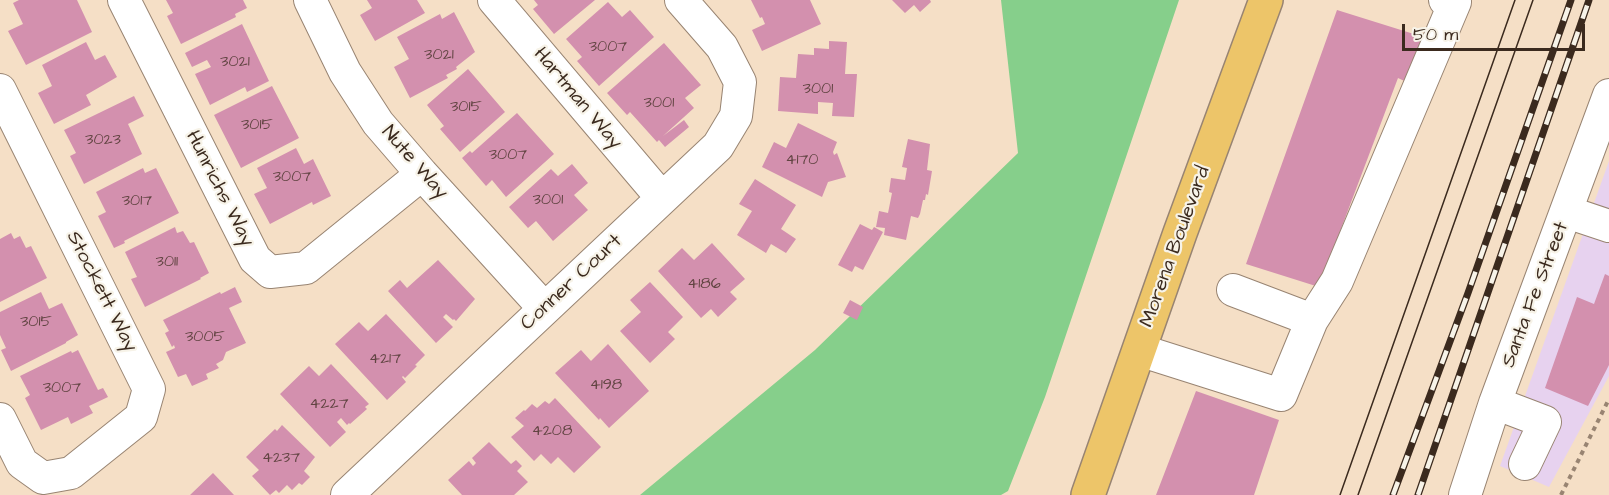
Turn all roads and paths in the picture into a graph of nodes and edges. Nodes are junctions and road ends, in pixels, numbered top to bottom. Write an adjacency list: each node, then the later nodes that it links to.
1 (124, 0): 9 (street, Hunrichs Way)
2 (309, 0): 9 (street, Nute Way)
3 (494, 0): 10 (street, Hartman Way)
4 (681, 0): 10 (street, Conner Court)
5 (1266, 0): 16 (main road, Morena Boulevard)
6 (1452, 1): 15 (street)
7 (0, 90): 19 (street, Stockett Way)
8 (1609, 95): 11 (street, Santa Fe Street)
9 (422, 174): 14 (street, Nute Way)
10 (662, 198): 14 (street, Conner Court)
11 (1567, 212): 12 (street); 18 (street, Santa Fe Street)
12 (1609, 226)
13 (1233, 290): 15 (street)
14 (544, 308): 21 (street, Conner Court)
15 (1312, 320): 16 (street)
16 (1139, 350): 22 (main road, Morena Boulevard)
17 (1609, 399): 24 (path)
18 (1495, 403): 20 (street); 23 (street, Santa Fe Street)
19 (0, 419)
20 (1525, 464)
21 (347, 495)
22 (1088, 495)
23 (1465, 495)
24 (1561, 495)

